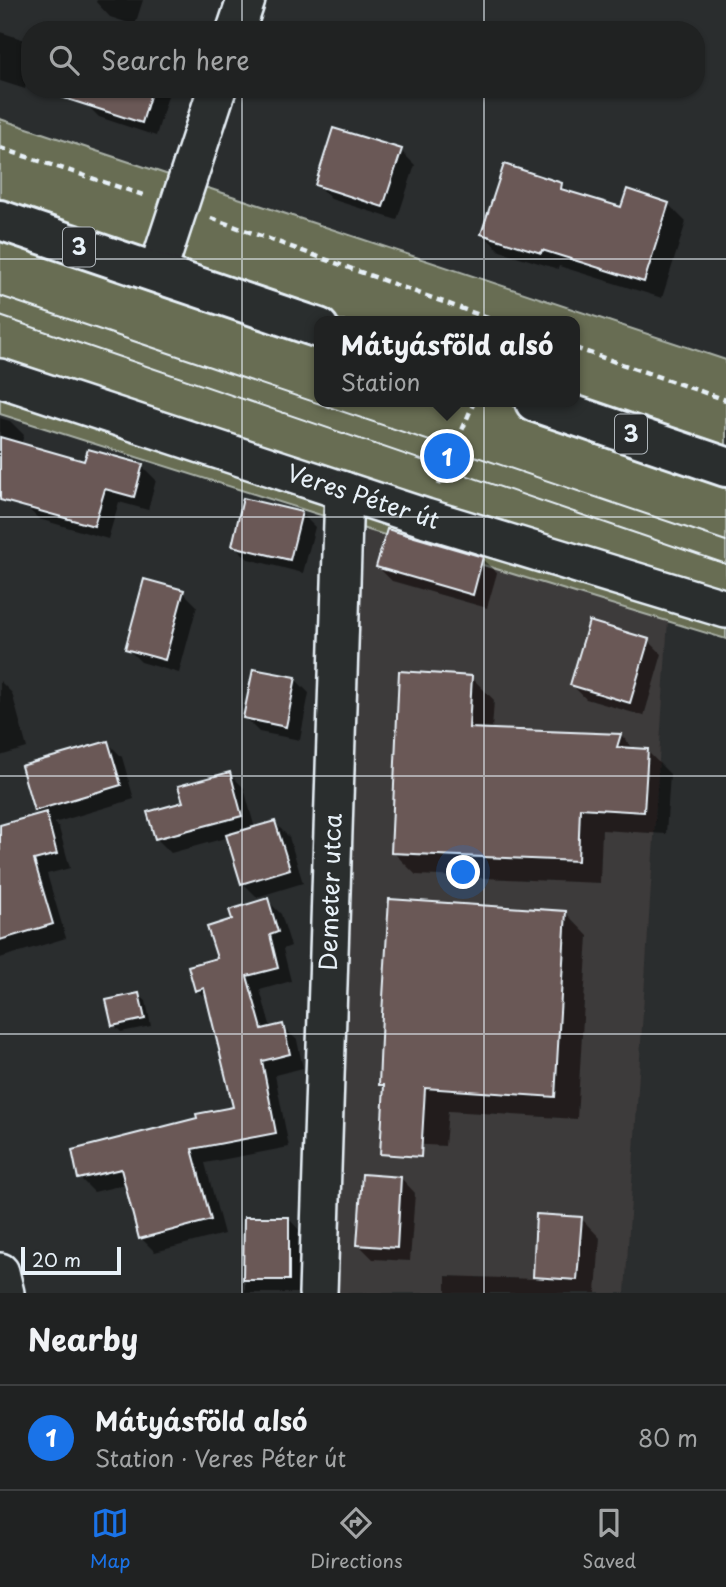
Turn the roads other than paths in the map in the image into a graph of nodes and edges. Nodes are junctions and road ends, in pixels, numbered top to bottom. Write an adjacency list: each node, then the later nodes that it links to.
1 (246, 0): 2 (street)
2 (239, 21)
3 (214, 98): 5 (street)
4 (0, 220): 5 (main road, 3)
5 (157, 273): 6 (main road, 3)
6 (314, 326)
7 (0, 378): 10 (street, Veres Péter út)
8 (550, 407): 9 (main road, 3)
9 (726, 467)
10 (344, 491): 11 (street, Veres Péter út); 14 (street, Demeter utca)
11 (726, 609)
12 (0, 1272): 13 (street)
13 (5, 1293)
14 (318, 1293)

